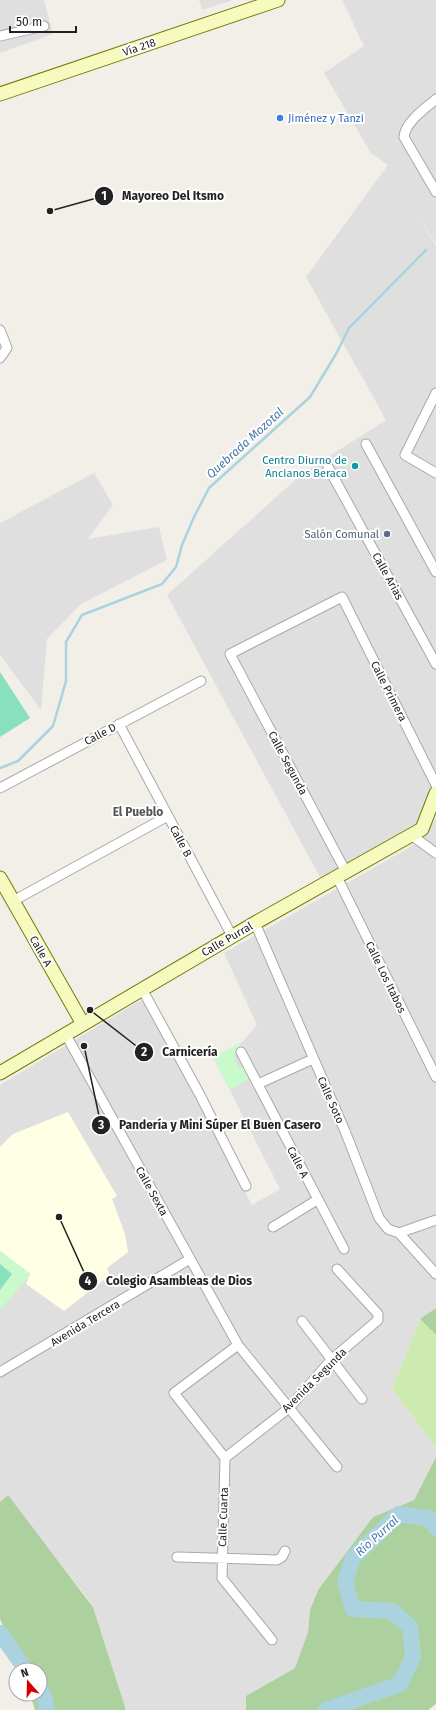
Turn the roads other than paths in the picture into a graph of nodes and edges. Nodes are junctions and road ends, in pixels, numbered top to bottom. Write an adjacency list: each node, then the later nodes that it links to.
1 (278, 0): 2 (street, Vía 218)
2 (256, 4): 5 (street, Vía 218)
3 (44, 26): 4 (street)
4 (0, 36)
5 (0, 94)
6 (436, 99): 7 (street)
7 (436, 192)
8 (0, 330): 9 (street)
9 (0, 358)
10 (436, 393): 13 (street)
11 (366, 444): 14 (street)
12 (328, 467): 16 (street, Calle Arias)
13 (436, 473)
14 (436, 572)
15 (230, 654): 19 (street, Calle Primera); 25 (street, Calle Segunda)
16 (436, 664)
17 (201, 681): 18 (street, Calle D)
18 (119, 724): 20 (street, Calle D); 22 (street, Calle B)
19 (436, 785)
20 (0, 788)
21 (436, 793): 23 (street, Calle Purral)
22 (168, 816): 27 (street); 29 (street, Calle B)
23 (411, 835): 24 (street); 25 (street, Calle Purral)
24 (436, 853)
25 (341, 874): 28 (street, Calle Purral); 36 (street, Calle Los Itabos)
26 (0, 878): 27 (street, Calle A)
27 (13, 901): 31 (street, Calle A)
28 (255, 923): 29 (street, Calle Purral); 34 (street, Calle Soto)
29 (232, 936): 30 (street, Calle Purral)
30 (142, 989): 31 (street, Calle Purral); 38 (street)
31 (83, 1024): 32 (street, Calle Purral)
32 (66, 1035): 35 (street, Calle Purral); 44 (street, Calle Sexta)
33 (241, 1052): 37 (street, Calle A)
34 (313, 1059): 37 (street); 42 (street, Calle Soto)
35 (0, 1073)
36 (436, 1077)
37 (258, 1084): 39 (street, Calle A)
38 (246, 1186)
39 (317, 1200): 41 (street); 43 (street, Calle A)
40 (436, 1220): 42 (street)
41 (273, 1227)
42 (399, 1233): 46 (street, Calle Soto)
43 (344, 1249)
44 (190, 1259): 48 (street, Calle Sexta); 50 (street, Avenida Tercera)
45 (337, 1269): 49 (street, Avenida Segunda)
46 (436, 1274)
47 (302, 1321): 49 (street)
48 (238, 1345): 52 (street, Calle Sexta); 53 (street)
49 (331, 1360): 51 (street); 52 (street, Avenida Segunda)
50 (0, 1372)
51 (362, 1399)
52 (289, 1408): 53 (street, Avenida Segunda); 54 (street, Calle Sexta)
53 (225, 1458): 57 (street, Calle Cuarta)
54 (337, 1466)
55 (284, 1551): 57 (street)
56 (177, 1557): 57 (street)
57 (221, 1559): 58 (street, Calle Cuarta)
58 (272, 1640)

